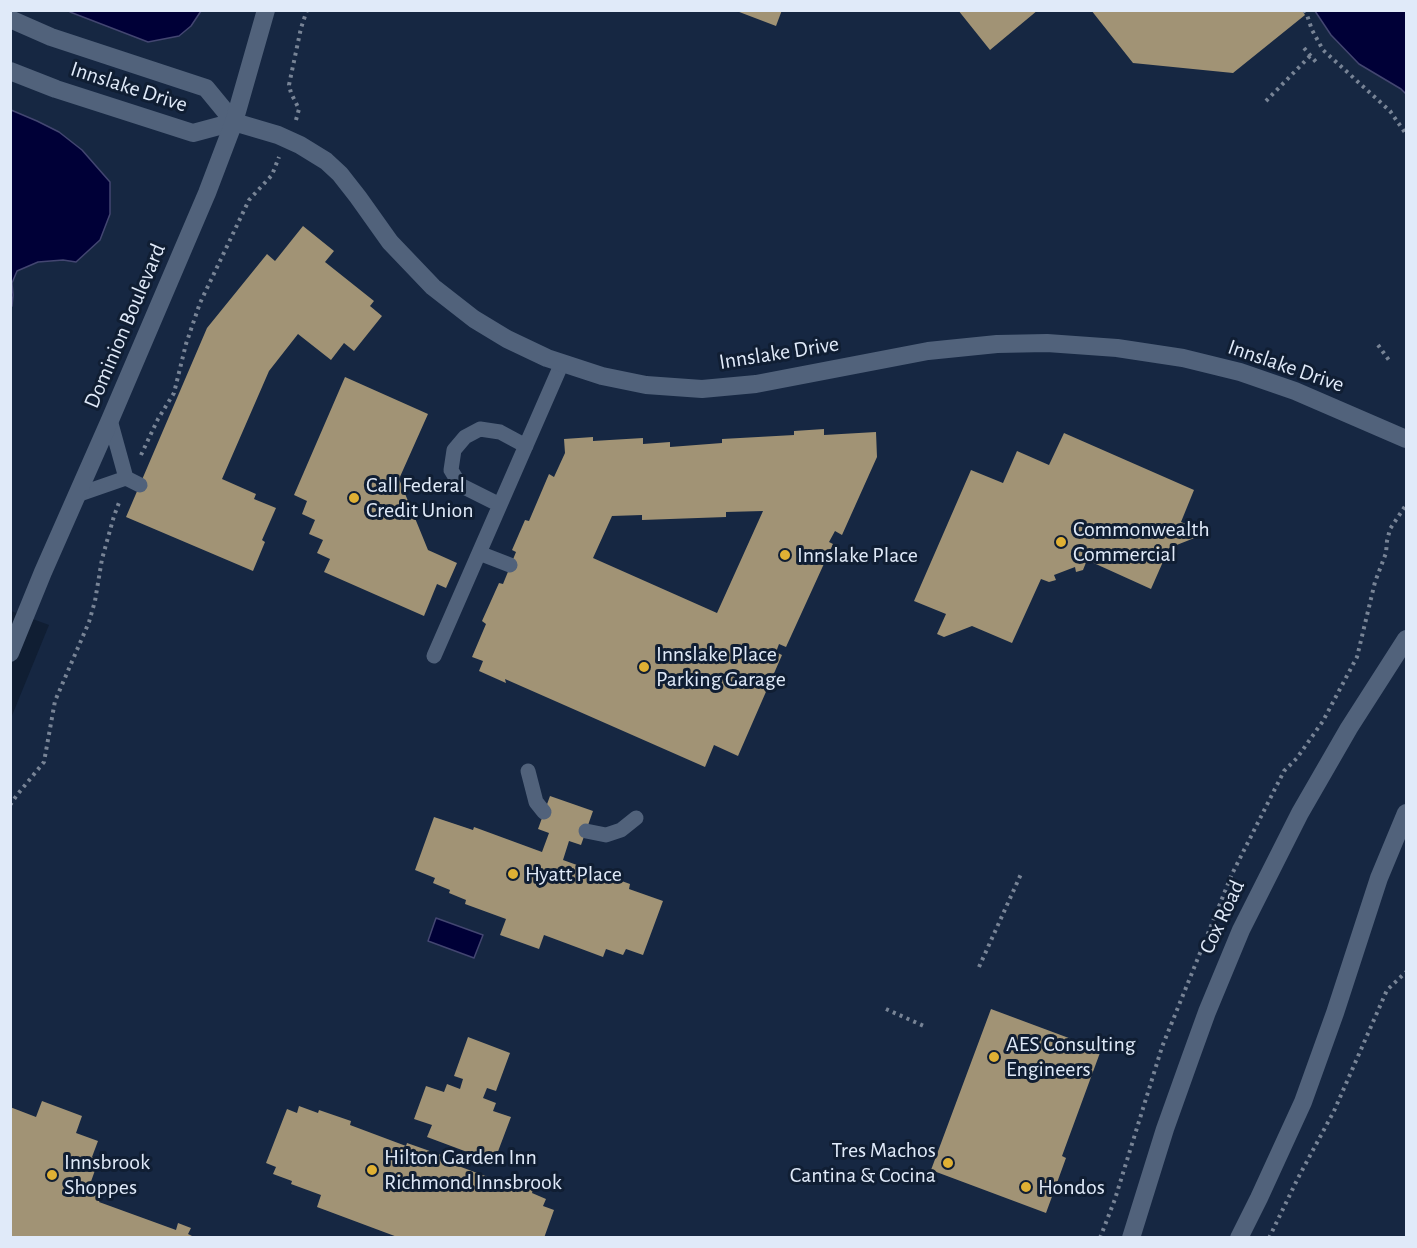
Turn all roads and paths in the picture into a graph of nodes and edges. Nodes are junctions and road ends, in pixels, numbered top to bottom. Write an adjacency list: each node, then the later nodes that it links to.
1 (266, 10): 10 (street, Dominion Boulevard)
2 (307, 10): 12 (path)
3 (1304, 10): 11 (path)
4 (10, 19): 10 (street, Innslake Drive)
5 (1304, 48): 6 (path)
6 (1311, 55): 7 (path); 9 (path)
7 (1316, 62)
8 (10, 71): 10 (street, Innslake Drive)
9 (1266, 101)
10 (234, 122): 12 (street, Innslake Drive); 16 (street, Dominion Boulevard)
11 (1407, 134)
12 (286, 139): 14 (street, Innslake Drive); 19 (path)
13 (1378, 345): 15 (path)
14 (562, 363): 17 (street, Innslake Drive); 18 (lane)
15 (1391, 363)
16 (110, 420): 19 (lane); 20 (street, Dominion Boulevard)
17 (1407, 439)
18 (526, 446): 21 (lane); 21 (lane)
19 (132, 481): 20 (lane); 28 (path)
20 (77, 495): 25 (street, Dominion Boulevard)
21 (500, 505): 22 (lane)
22 (479, 553): 23 (lane); 26 (lane)
23 (510, 566)
24 (1407, 639): 38 (street, Cox Road)
25 (12, 647)
26 (435, 656)
27 (528, 771): 29 (lane)
28 (10, 805)
29 (544, 812)
30 (1407, 813): 39 (street)
31 (636, 818): 32 (lane)
32 (586, 831)
33 (1021, 874): 34 (path)
34 (979, 967)
35 (1407, 972): 40 (path)
36 (886, 1009): 37 (path)
37 (926, 1027)
38 (1131, 1238)
39 (1239, 1238)
40 (1269, 1238)

